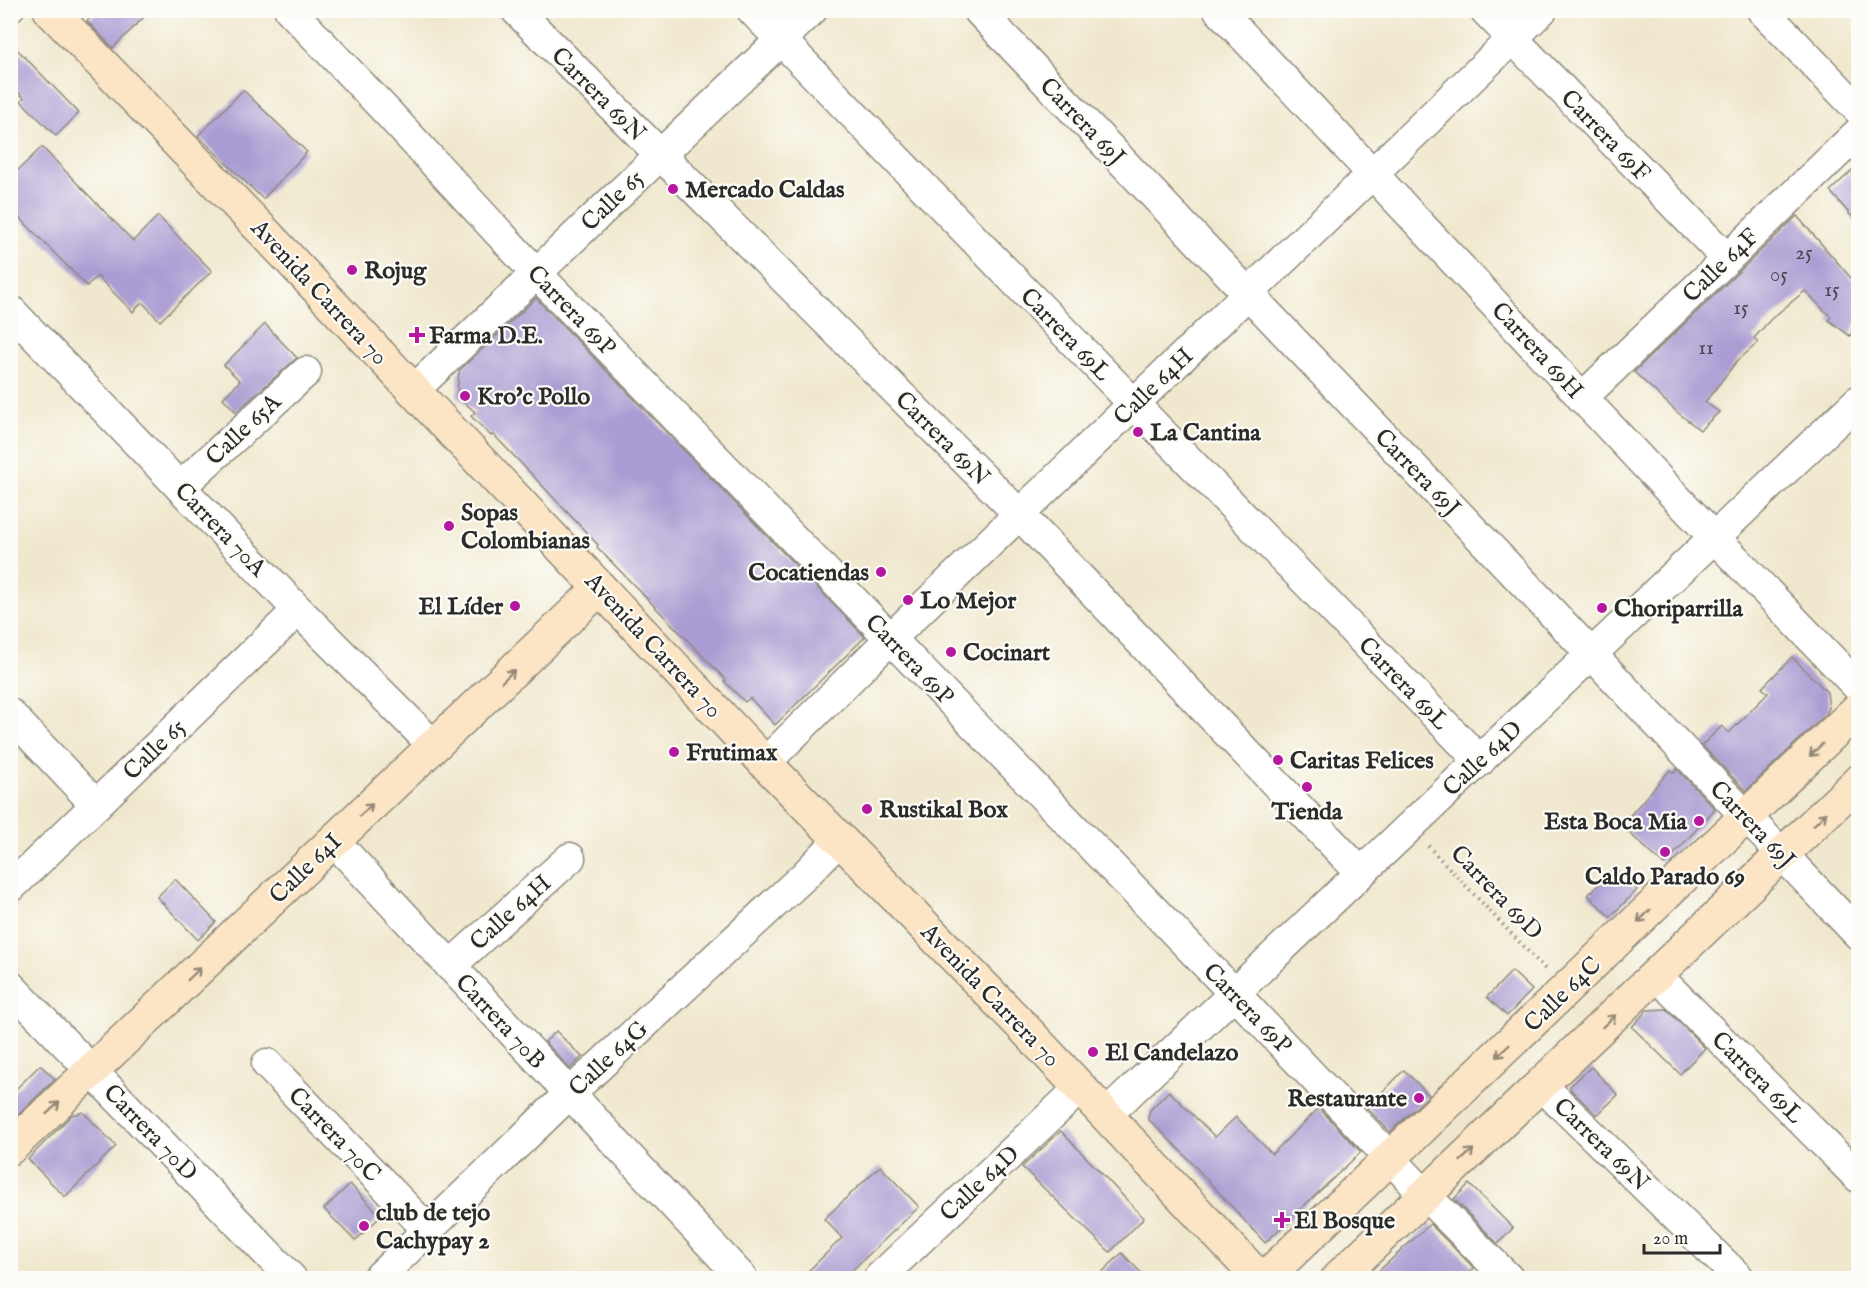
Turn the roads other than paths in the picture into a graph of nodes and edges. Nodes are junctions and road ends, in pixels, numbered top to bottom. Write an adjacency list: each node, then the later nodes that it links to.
1 (17, 10): 12 (lane)
2 (290, 10): 20 (street, Carrera 69P)
3 (516, 10): 17 (street, Carrera 69N)
4 (752, 10): 14 (street, Carrera 69L)
5 (812, 10): 14 (street, Calle 65)
6 (978, 10): 21 (street, Carrera 69J)
7 (1220, 10): 18 (street, Carrera 69H)
8 (1485, 10): 13 (street, Carrera 69F)
9 (1542, 10): 13 (street, Calle 64H)
10 (1762, 10): 15 (street)
11 (54, 12): 24 (street, Avenida Carrera 70)
12 (10, 17)
13 (1512, 39): 18 (street, Calle 64H); 19 (street, Carrera 69F)
14 (781, 40): 17 (street, Calle 65); 27 (street, Carrera 69L)
15 (1858, 109)
16 (1858, 133): 19 (street, Calle 64F)
17 (660, 155): 20 (street, Calle 65); 29 (street, Carrera 69N)
18 (1373, 174): 21 (street, Calle 64H); 25 (street, Carrera 69H)
19 (1726, 259): 25 (street, Calle 64F)
20 (536, 273): 24 (street, Calle 65); 33 (street, Carrera 69P)
21 (1248, 294): 27 (street, Calle 64H); 34 (street, Carrera 69J)
22 (10, 310): 28 (street, Carrera 70A)
23 (306, 372): 28 (street, Calle 65A)
24 (414, 390): 31 (street, Avenida Carrera 70)
25 (1582, 398): 30 (street, Carrera 69H)
26 (1858, 401): 30 (street, Calle 64D)
27 (1134, 404): 29 (street, Calle 64H); 39 (street, Carrera 69L)
28 (180, 488): 32 (street, Carrera 70A)
29 (1019, 514): 33 (street, Calle 64H); 48 (street, Carrera 69N)
30 (1715, 538): 34 (street, Calle 64D); 35 (street, Carrera 69H)
31 (600, 588): 38 (street, Calle 64I, one-way to 31); 40 (street, Avenida Carrera 70)
32 (298, 610): 38 (street, Carrera 70A); 42 (street, Calle 65)
33 (890, 639): 40 (street, Calle 64H); 54 (street, Carrera 69P)
34 (1591, 655): 39 (street, Calle 64D); 43 (street, Carrera 69J)
35 (1858, 687)
36 (1858, 709): 43 (street, Calle 64C, one-way to 43)
37 (10, 714): 42 (street)
38 (434, 746): 45 (street, Calle 64I, one-way to 38)
39 (1480, 761): 48 (street, Calle 64D)
40 (765, 763): 44 (street, Avenida Carrera 70)
41 (1858, 782): 46 (street, one-way to 41)
42 (96, 805): 49 (street, Calle 65)
43 (1746, 817): 46 (street, Carrera 69J); 62 (street, Calle 64C, one-way to 62)
44 (840, 839): 58 (street, Avenida Carrera 70); 59 (street, Calle 64G)
45 (334, 841): 51 (street, Carrera 70B); 56 (street, Calle 64I, one-way to 45)
46 (1782, 856): 50 (street, Carrera 69J); 52 (street)
47 (570, 858): 51 (street, Calle 64H)
48 (1361, 873): 54 (street, Calle 64D)
49 (10, 888)
50 (1858, 934)
51 (450, 966): 59 (street, Carrera 70B)
52 (1657, 976): 57 (street, one-way to 52); 63 (street, Carrera 69L)
53 (10, 986): 56 (street, Carrera 70D)
54 (1234, 993): 60 (street, Calle 64D); 62 (street, Carrera 69P)
55 (267, 1064): 65 (street, Carrera 70C)
56 (92, 1071): 61 (street, Calle 64I, one-way to 56); 66 (street, Carrera 70D)
57 (1541, 1085): 64 (street, one-way to 57); 74 (street, Carrera 69N)
58 (1080, 1088): 60 (street, Avenida Carrera 70); 69 (street, Calle 64D)
59 (569, 1094): 65 (street, Calle 64G); 68 (street, Carrera 70B)
60 (1106, 1115): 70 (street, Avenida Carrera 70)
61 (10, 1148)
62 (1390, 1159): 64 (street, Carrera 69P); 71 (street, Calle 64C)
63 (1858, 1177)
64 (1425, 1195): 72 (street); 73 (street, Carrera 69P)
65 (428, 1230): 67 (street, Calle 64G)
66 (291, 1278)
67 (378, 1278)
68 (742, 1278)
69 (879, 1278)
70 (1259, 1278)
71 (1264, 1278)
72 (1338, 1278)
73 (1508, 1278)
74 (1739, 1278)

